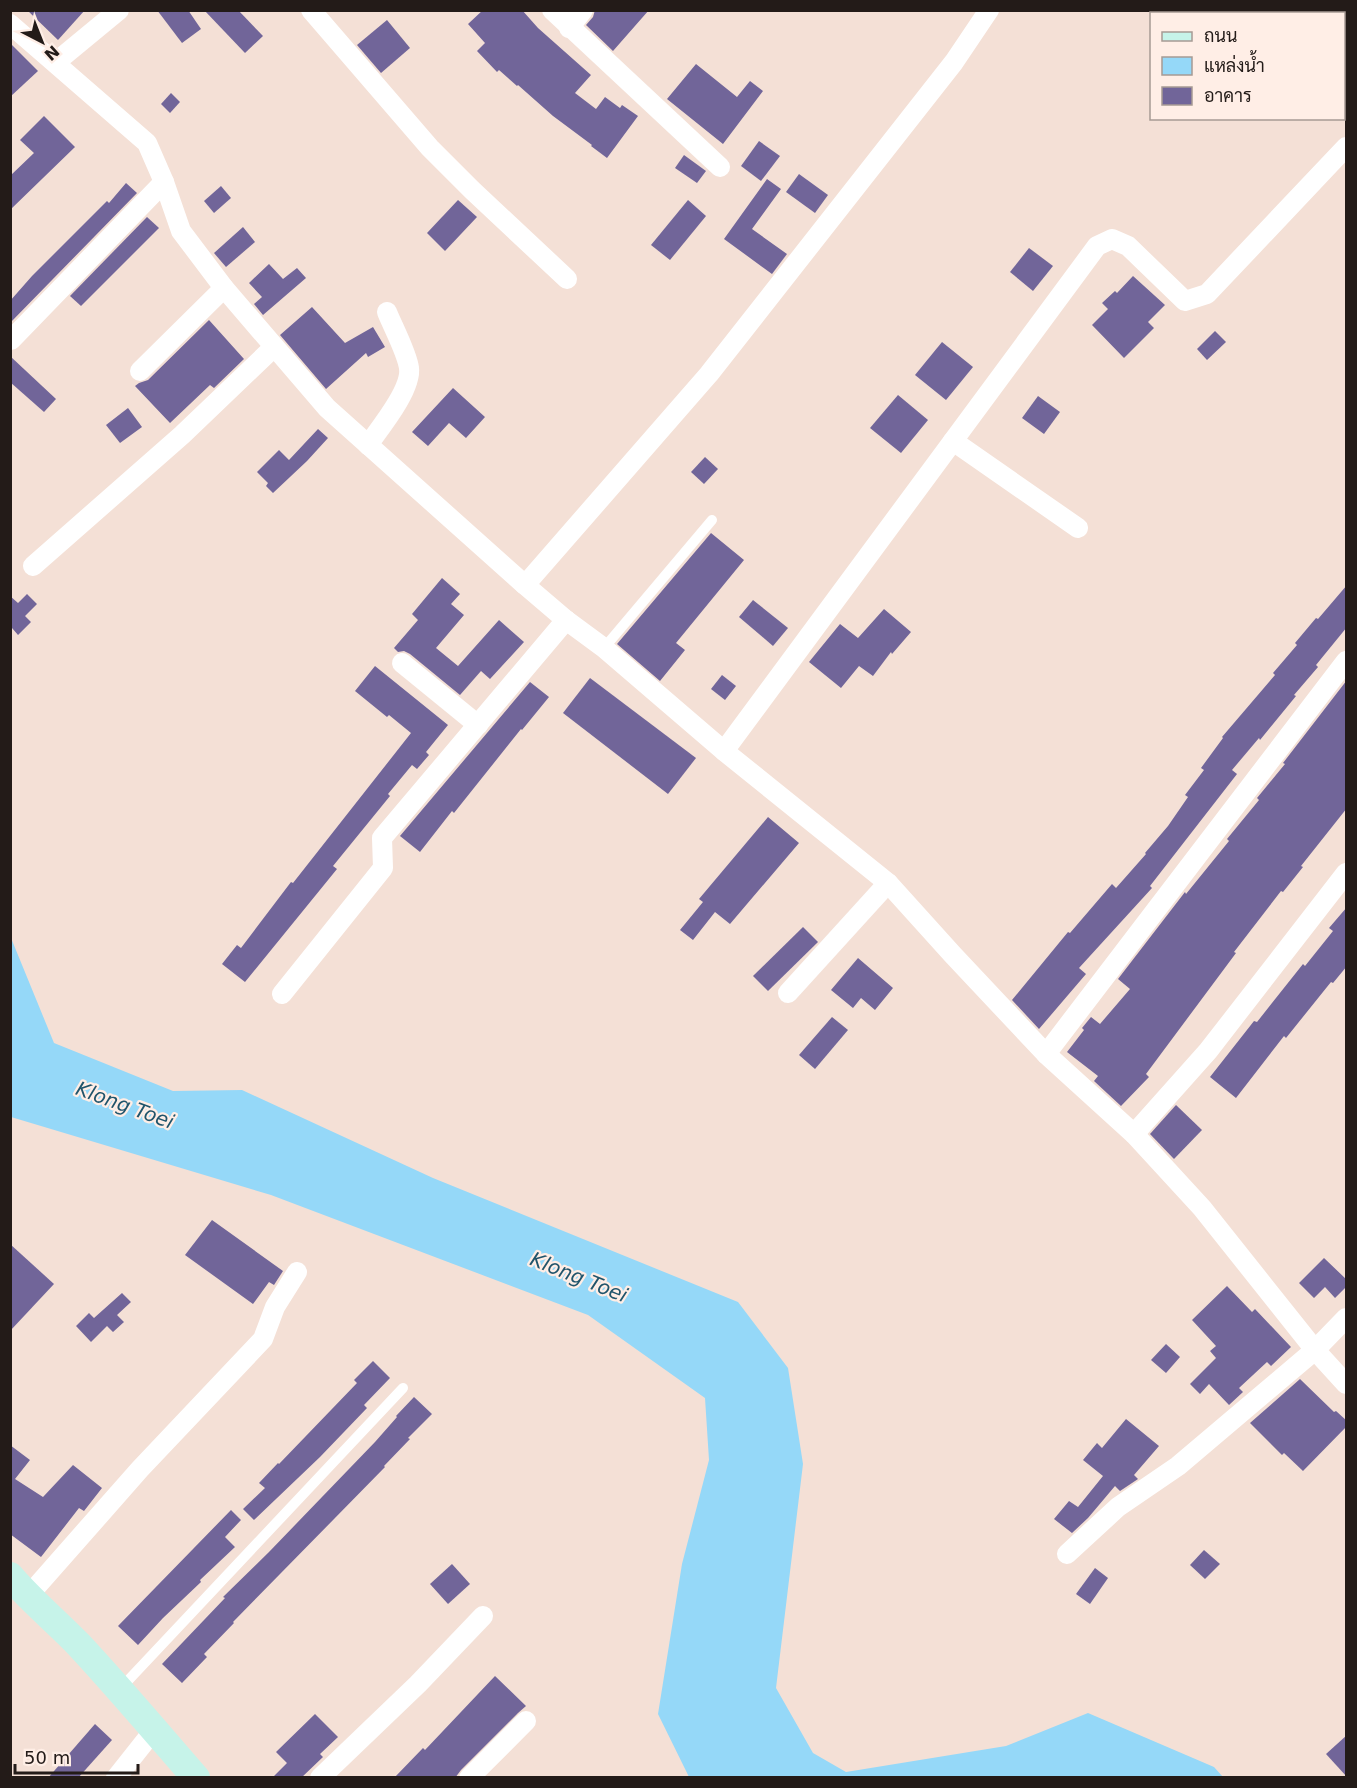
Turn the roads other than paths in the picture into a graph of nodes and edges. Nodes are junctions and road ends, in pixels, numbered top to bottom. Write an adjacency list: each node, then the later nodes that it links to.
1 (119, 10): 8 (street)
2 (311, 10): 12 (street)
3 (552, 10): 7 (street)
4 (583, 10): 7 (street)
5 (989, 10): 23 (street)
6 (10, 24): 8 (street)
7 (569, 28): 10 (street)
8 (56, 62): 11 (street)
9 (1347, 147): 18 (street)
10 (720, 167)
11 (164, 182): 13 (street); 15 (street)
12 (567, 279)
13 (224, 288): 16 (street); 17 (street)
14 (387, 312): 19 (street)
15 (11, 340)
16 (274, 347): 19 (street); 22 (street)
17 (140, 371)
18 (953, 441): 21 (street); 29 (street)
19 (368, 445): 23 (street)
20 (712, 520): 25 (lane)
21 (1078, 528)
22 (33, 566)
23 (525, 585): 24 (street)
24 (566, 620): 25 (street); 28 (street)
25 (604, 648): 29 (street)
26 (1347, 661): 34 (street)
27 (402, 663): 28 (street)
28 (478, 725): 33 (street)
29 (724, 751): 31 (street)
30 (1347, 873): 35 (street)
31 (888, 883): 32 (street); 34 (street)
32 (788, 993)
33 (282, 994)
34 (1046, 1054): 35 (street)
35 (1134, 1134): 38 (street)
36 (297, 1272): 42 (street)
37 (1347, 1318): 38 (street)
38 (1315, 1350): 39 (street); 41 (street)
39 (1347, 1384)
40 (403, 1388): 44 (lane)
41 (1067, 1554)
42 (18, 1590): 44 (street)
43 (483, 1616): 49 (street)
44 (120, 1689): 46 (street)
45 (526, 1721): 50 (street)
46 (154, 1730): 47 (street); 48 (street)
47 (116, 1778)
48 (196, 1778)
49 (320, 1778)
50 (469, 1778)

